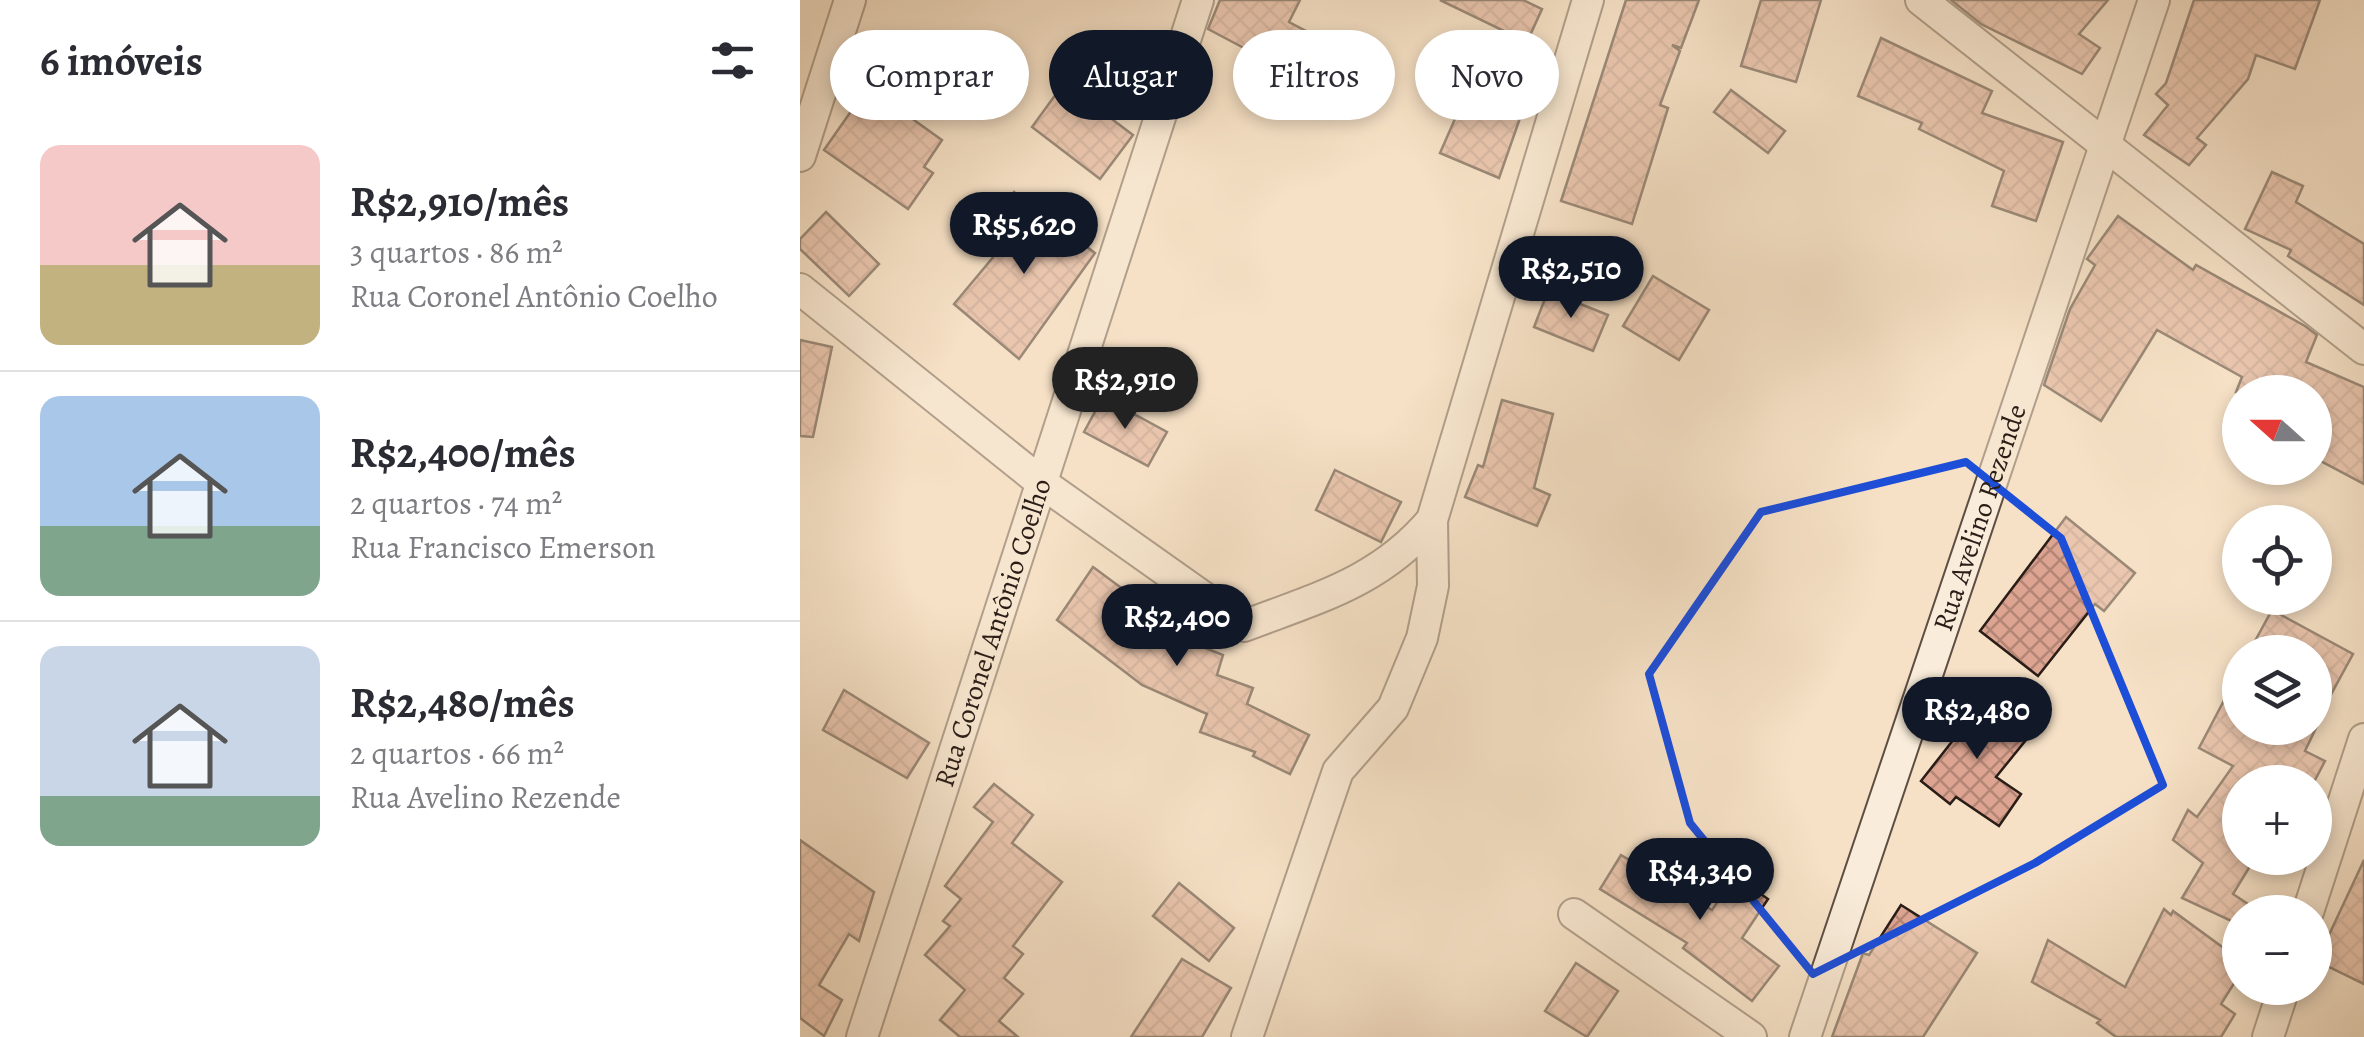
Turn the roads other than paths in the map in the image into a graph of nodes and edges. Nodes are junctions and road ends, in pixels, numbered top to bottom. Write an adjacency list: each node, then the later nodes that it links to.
1 (850, 0): 7 (street)
2 (1198, 0): 10 (street, Rua Coronel Antônio Coelho)
3 (1588, 0): 11 (street)
4 (1921, 0): 6 (street)
5 (2154, 0): 6 (street, Rua Avelino Rezende)
6 (2106, 141): 9 (street); 19 (street, Rua Avelino Rezende)
7 (800, 156)
8 (800, 289): 10 (street)
9 (2364, 349)
10 (1042, 483): 11 (street); 16 (street, Rua Coronel Antônio Coelho)
11 (1432, 520): 17 (street)
12 (2364, 740): 13 (street)
13 (2314, 895)
14 (1574, 914): 18 (street)
15 (2278, 1005): 20 (street)
16 (862, 1037)
17 (1247, 1037)
18 (1751, 1037)
19 (1805, 1037)
20 (2268, 1037)

